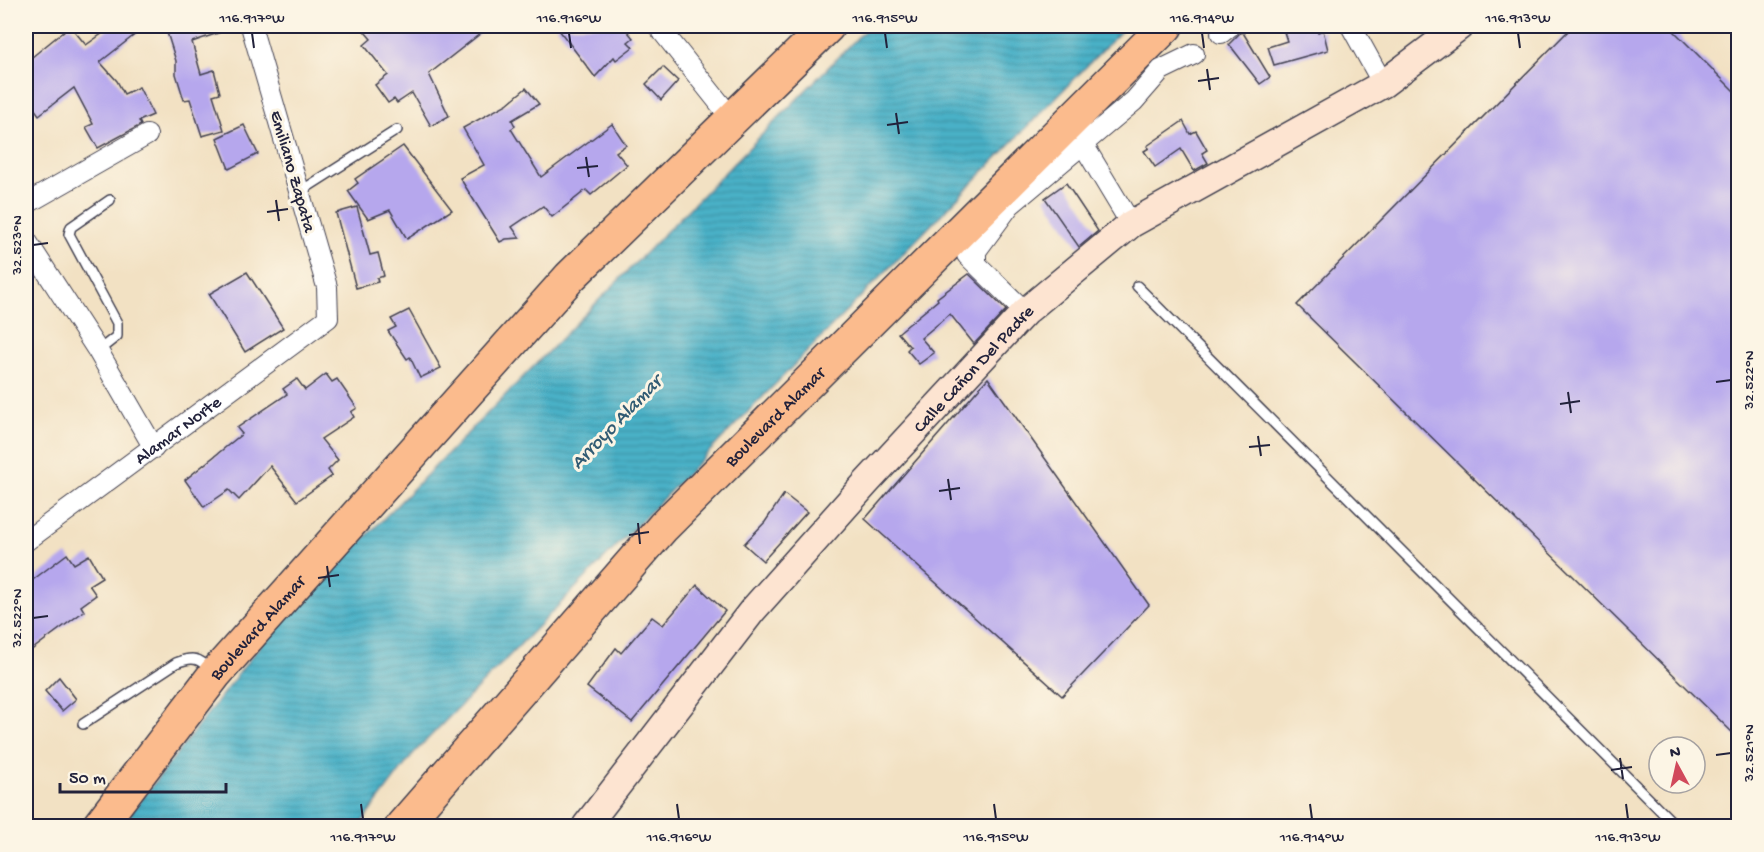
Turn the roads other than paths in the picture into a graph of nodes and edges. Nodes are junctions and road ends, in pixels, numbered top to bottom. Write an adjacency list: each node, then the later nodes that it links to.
1 (251, 26): 15 (street, Emiliano Zapata)
2 (658, 26): 11 (street)
3 (811, 26): 9 (highway)
4 (828, 26): 9 (highway, Boulevard Alamar)
5 (1166, 26): 19 (highway, Boulevard Alamar)
6 (1351, 26): 10 (street)
7 (1460, 26): 10 (street, Calle Cañon Del Padre)
8 (1194, 54): 14 (street)
9 (780, 74): 11 (highway, Boulevard Alamar)
10 (1383, 84): 18 (street, Calle Cañon Del Padre)
11 (732, 119): 28 (highway, Boulevard Alamar)
12 (397, 130): 15 (lane)
13 (147, 135): 17 (street)
14 (1084, 146): 18 (street); 21 (street)
15 (301, 191): 24 (street, Emiliano Zapata)
16 (111, 200): 25 (lane)
17 (26, 204)
18 (1131, 224): 23 (street, Calle Cañon Del Padre)
19 (951, 239): 21 (street); 31 (highway, Boulevard Alamar)
20 (26, 240): 25 (street)
21 (976, 263): 23 (street)
22 (1137, 286): 33 (lane)
23 (1025, 312): 32 (street, Calle Cañon Del Padre)
24 (328, 318): 26 (street, Alamar Norte)
25 (98, 351): 26 (street)
26 (154, 448): 27 (street, Alamar Norte)
27 (26, 541)
28 (215, 674): 29 (lane); 30 (highway, Boulevard Alamar)
29 (82, 723)
30 (99, 826)
31 (402, 826)
32 (586, 826)
33 (1676, 826)

